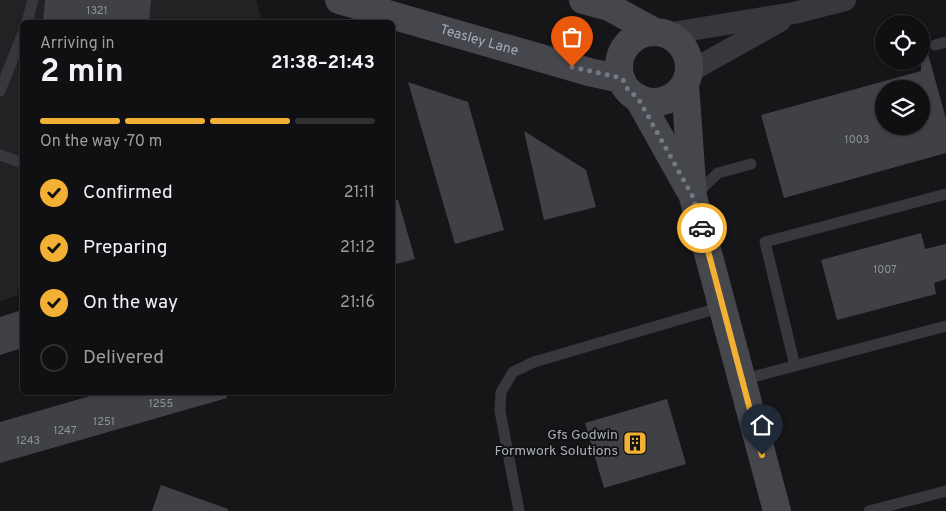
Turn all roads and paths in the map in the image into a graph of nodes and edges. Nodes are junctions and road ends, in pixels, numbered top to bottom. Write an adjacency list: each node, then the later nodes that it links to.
1 (33, 0): 6 (lane)
2 (339, 0): 10 (street, Teasley Lane)
3 (583, 0): 7 (street)
4 (844, 0): 5 (street)
5 (794, 13): 7 (street); 9 (street)
6 (27, 20)
7 (660, 33): 9 (street); 10 (street)
8 (20, 40): 11 (lane)
9 (687, 78): 10 (street); 16 (street)
10 (630, 88): 16 (street)
11 (0, 91)
12 (0, 155): 13 (lane)
13 (20, 162)
14 (751, 164): 16 (lane)
15 (946, 194): 19 (lane)
16 (693, 197): 17 (street)
17 (722, 307): 20 (street); 22 (lane)
18 (946, 326): 19 (lane)
19 (795, 366): 20 (lane)
20 (741, 380): 23 (street)
21 (946, 491): 24 (lane)
22 (519, 511)
23 (777, 511)
24 (869, 511)

